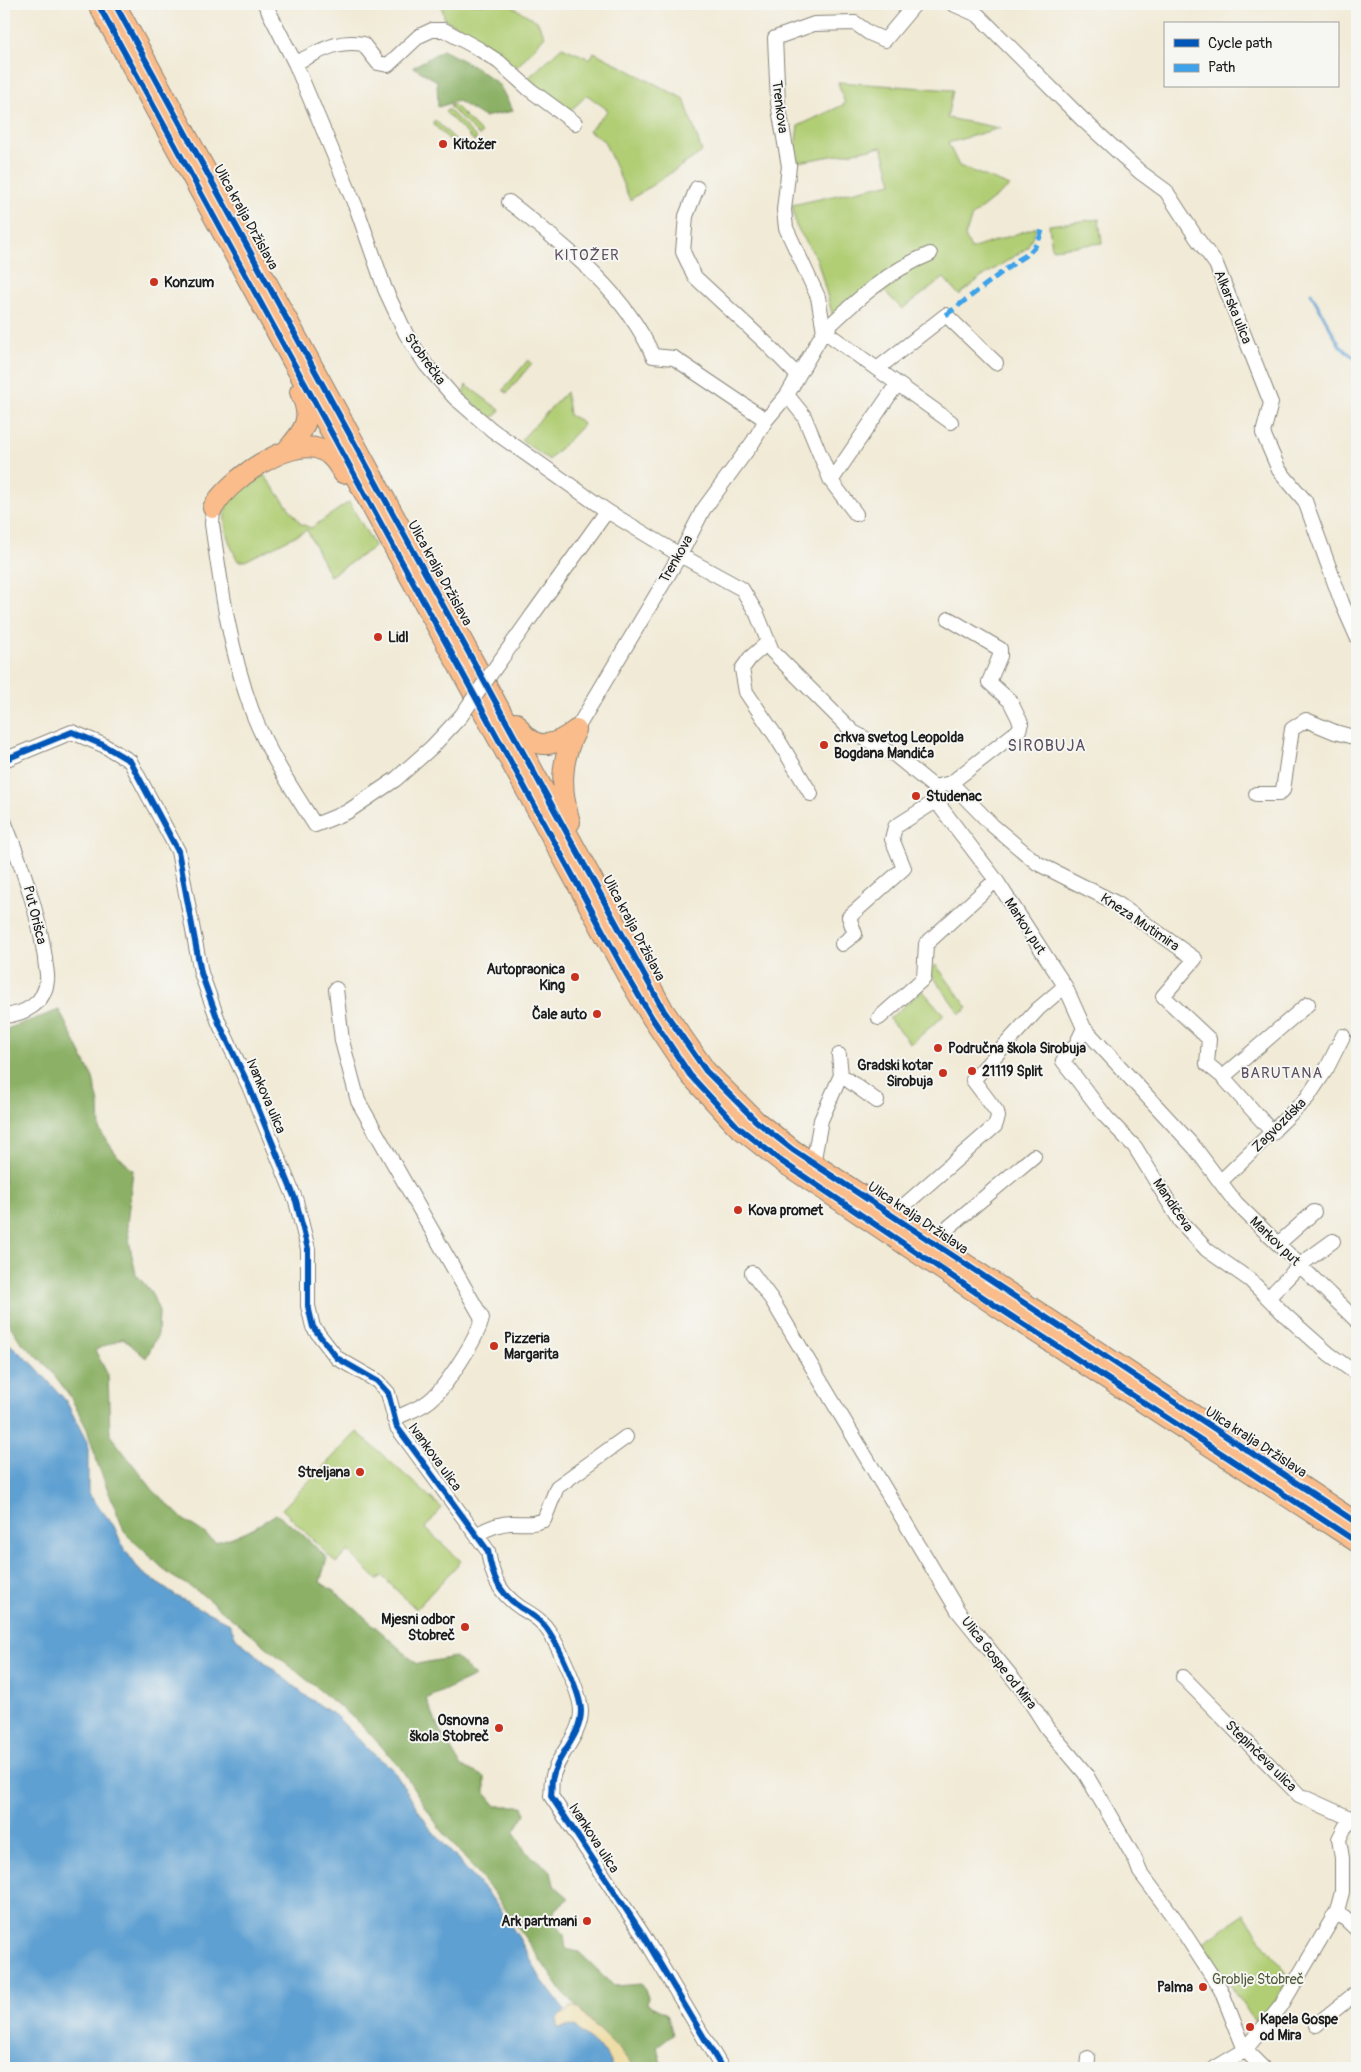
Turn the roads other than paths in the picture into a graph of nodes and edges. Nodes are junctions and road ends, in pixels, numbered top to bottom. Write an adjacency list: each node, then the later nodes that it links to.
1 (98, 4): 14 (highway, Ulica kralja Držislava)
2 (115, 4): 30 (highway, Ulica kralja Držislava)
3 (265, 4): 6 (street, Stobrečka)
4 (915, 4): 11 (street, Trenkova)
5 (953, 4): 28 (street, Alkarska ulica)
6 (295, 63): 7 (street); 23 (street, Stobrečka)
7 (575, 123)
8 (697, 188): 15 (street)
9 (509, 202): 18 (street)
10 (930, 254): 11 (street)
11 (824, 331): 13 (street); 15 (street, Trenkova)
12 (996, 364): 13 (street)
13 (877, 369): 16 (street)
14 (297, 371): 20 (highway); 24 (highway, Ulica kralja Držislava)
15 (797, 376): 17 (street, Trenkova)
16 (897, 384): 19 (street); 21 (street)
17 (787, 395): 18 (street, Trenkova); 21 (street)
18 (766, 420): 26 (street, Trenkova)
19 (951, 422)
20 (287, 450): 22 (highway); 24 (highway)
21 (832, 481): 25 (street)
22 (213, 508): 23 (street, bridge)
23 (607, 511): 26 (street, Stobrečka)
24 (375, 513): 71 (highway, Ulica kralja Držislava)
25 (856, 514)
26 (680, 555): 29 (street, Markov put); 31 (street, Trenkova)
27 (949, 619): 34 (street)
28 (1357, 637)
29 (768, 643): 35 (street, Markov put); 36 (street)
30 (493, 696): 31 (highway); 39 (highway, Ulica kralja Držislava)
31 (576, 730): 39 (highway)
32 (1357, 738): 37 (street)
33 (4, 760): 67 (street, Ivankova ulica)
34 (951, 783): 35 (street); 51 (street, Kneza Mutimira)
35 (937, 793): 40 (street, Markov put); 41 (street)
36 (811, 794)
37 (1256, 794)
38 (4, 821): 45 (street, Put Orišca)
39 (579, 853): 55 (highway, Ulica kralja Držislava)
40 (996, 880): 42 (street, Markov put); 46 (street)
41 (842, 944)
42 (1065, 986): 47 (street, Markov put); 58 (street)
43 (336, 989): 67 (street, Ivankova ulica)
44 (1308, 1004): 51 (street)
45 (4, 1016)
46 (879, 1018)
47 (1084, 1028): 56 (street, Markov put); 64 (street, Mandićeva)
48 (1343, 1036): 53 (street, Zagvozdska)
49 (839, 1054): 50 (street)
50 (841, 1075): 52 (street); 55 (street)
51 (1224, 1077): 53 (street, Kneza Mutimira)
52 (877, 1101)
53 (1273, 1132): 56 (street, Zagvozdska)
54 (1034, 1156): 60 (street)
55 (813, 1164): 58 (highway, Ulica kralja Držislava)
56 (1220, 1182): 61 (street, Markov put)
57 (1314, 1212): 61 (street)
58 (892, 1216): 60 (highway, Ulica kralja Držislava)
59 (1333, 1241): 62 (street)
60 (931, 1242): 69 (highway, Ulica kralja Držislava)
61 (1278, 1244): 62 (street, Markov put)
62 (1300, 1265): 64 (street); 65 (street, Markov put)
63 (752, 1273): 78 (street, Ulica Gospe od Mira)
64 (1268, 1298): 66 (street, Mandićeva)
65 (1357, 1321)
66 (1357, 1374)
67 (394, 1419): 70 (street, Ivankova ulica)
68 (626, 1437): 70 (street)
69 (1357, 1523)
70 (478, 1534): 79 (street, Ivankova ulica)
71 (1357, 1542)
72 (1183, 1677): 73 (street, Stepinčeva ulica)
73 (1355, 1817): 74 (street, Stepinčeva ulica)
74 (1337, 1911): 75 (street); 78 (street, Stepinčeva ulica)
75 (1357, 1930)
76 (1357, 1992): 77 (street)
77 (1316, 2025)
78 (1245, 2050): 80 (street, Stepinčeva ulica); 81 (street)
79 (722, 2068)
80 (1215, 2068)
81 (1263, 2068)

